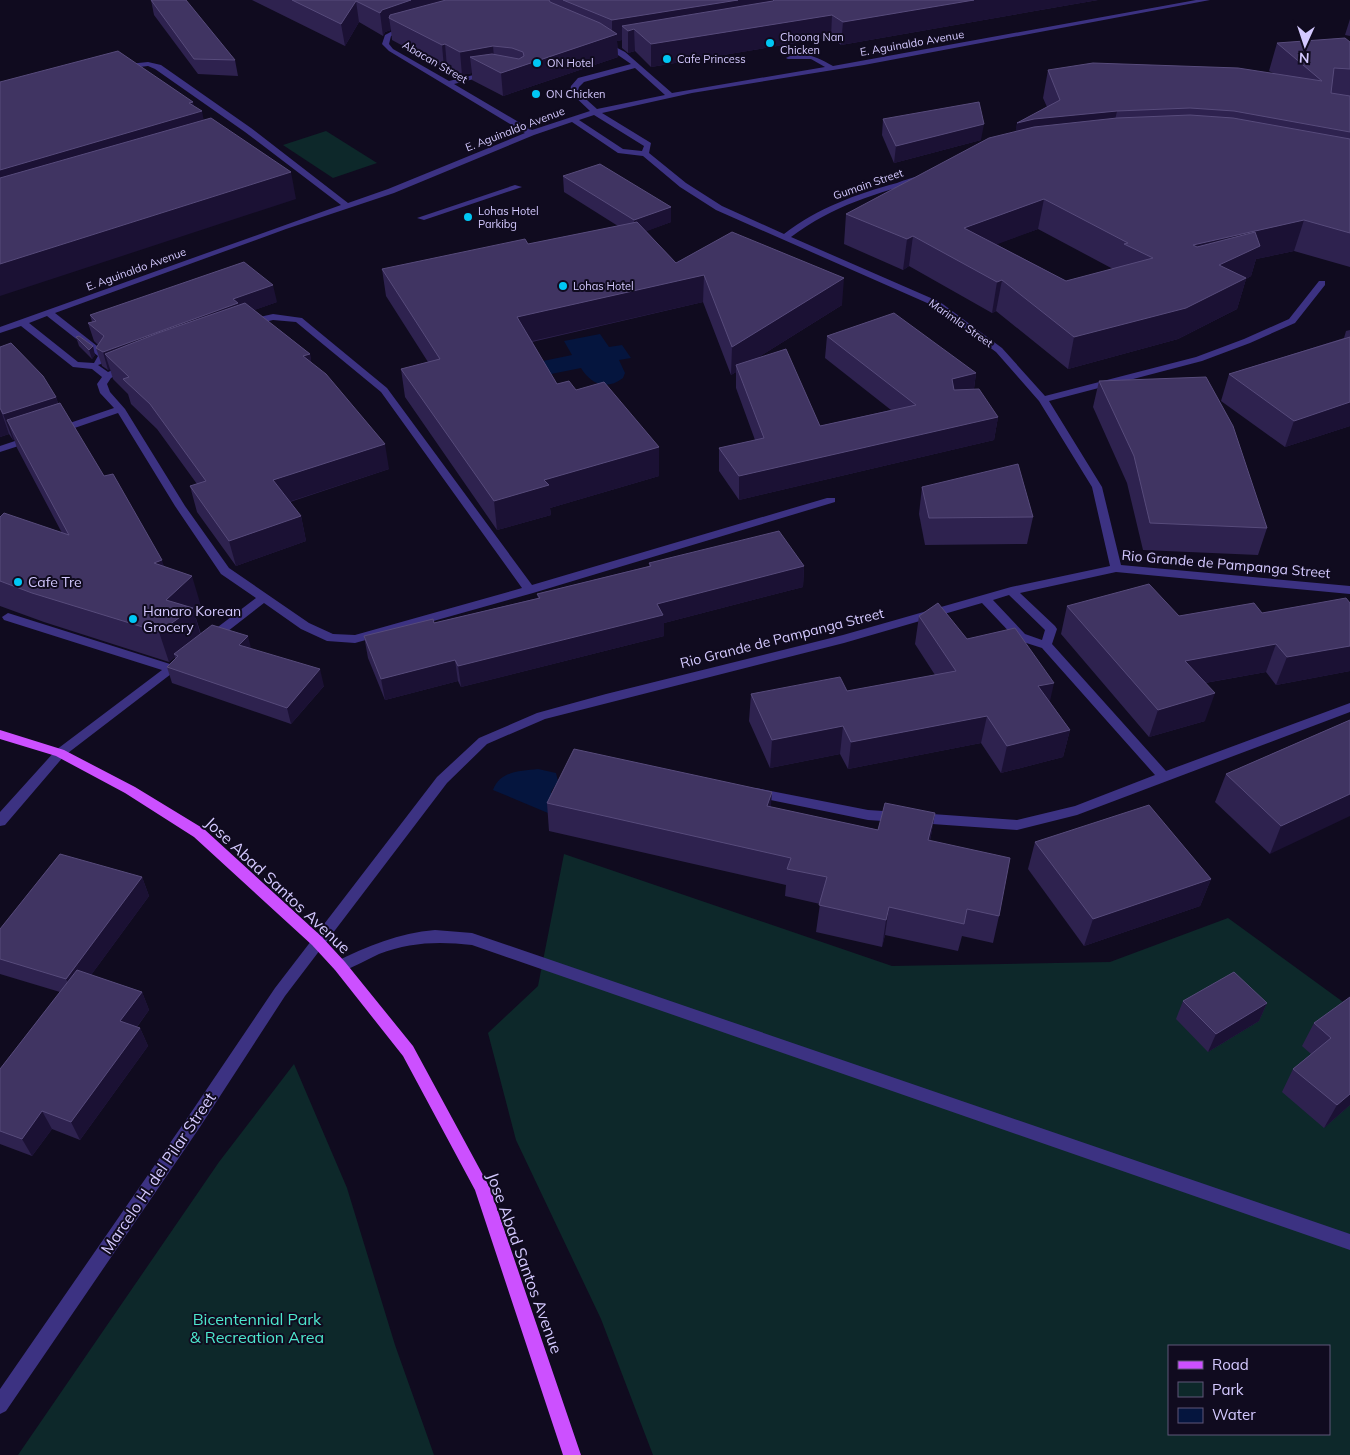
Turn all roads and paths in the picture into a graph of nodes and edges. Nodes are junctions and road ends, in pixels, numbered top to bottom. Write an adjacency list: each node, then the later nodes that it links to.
1 (1207, 0): 9 (street, E. Aguinaldo Avenue)
2 (414, 24): 13 (street, Abacan Street)
3 (595, 39): 5 (street)
4 (621, 44): 5 (street)
5 (611, 46): 7 (street)
6 (790, 58): 9 (street)
7 (637, 65): 12 (street); 15 (street)
8 (114, 68): 17 (street)
9 (831, 68): 14 (street, E. Aguinaldo Avenue)
10 (493, 71): 13 (street)
11 (666, 78): 12 (street)
12 (650, 81): 14 (street)
13 (450, 83): 19 (street, Abacan Street)
14 (670, 95): 15 (street, E. Aguinaldo Avenue)
15 (595, 112): 16 (street, E. Aguinaldo Avenue); 20 (street, Marimla Street)
16 (573, 119): 19 (street, E. Aguinaldo Avenue); 20 (street)
17 (248, 130): 18 (street); 23 (street)
18 (239, 133)
19 (530, 133): 23 (street, E. Aguinaldo Avenue)
20 (645, 154): 25 (street, Marimla Street)
21 (934, 175): 25 (street, Gumain Street)
22 (518, 187): 24 (street)
23 (346, 205): 27 (street, E. Aguinaldo Avenue)
24 (421, 218)
25 (785, 237): 34 (street, Marimla Street)
26 (1322, 283): 34 (street)
27 (49, 313): 28 (street, E. Aguinaldo Avenue); 32 (street)
28 (22, 322): 30 (street, E. Aguinaldo Avenue); 32 (street)
29 (242, 325): 39 (street)
30 (0, 330)
31 (134, 365): 33 (street)
32 (94, 366): 33 (street)
33 (106, 376): 35 (street)
34 (1043, 400): 38 (street, Marimla Street)
35 (120, 409): 36 (street); 42 (street)
36 (0, 449)
37 (831, 500): 39 (street)
38 (1116, 568): 40 (street, Rio Grande de Pampanga Street); 41 (street, Rio Grande de Pampanga Street)
39 (529, 590): 42 (street)
40 (1350, 590)
41 (1011, 591): 43 (street, Rio Grande de Pampanga Street); 45 (street)
42 (263, 598): 46 (street)
43 (985, 598): 45 (street); 53 (street, Rio Grande de Pampanga Street)
44 (8, 618): 46 (street)
45 (1046, 645): 50 (street)
46 (170, 668): 49 (street)
47 (1350, 707): 50 (street)
48 (0, 734): 49 (main road, Jose Abad Santos Avenue)
49 (60, 753): 52 (street); 53 (main road, Jose Abad Santos Avenue)
50 (1165, 778): 51 (street)
51 (743, 790)
52 (0, 821)
53 (317, 941): 54 (main road, Jose Abad Santos Avenue); 56 (street, Marcelo H. del Pilar Street)
54 (340, 966): 55 (street); 57 (main road, Jose Abad Santos Avenue)
55 (1350, 1242)
56 (0, 1405)
57 (572, 1455)

